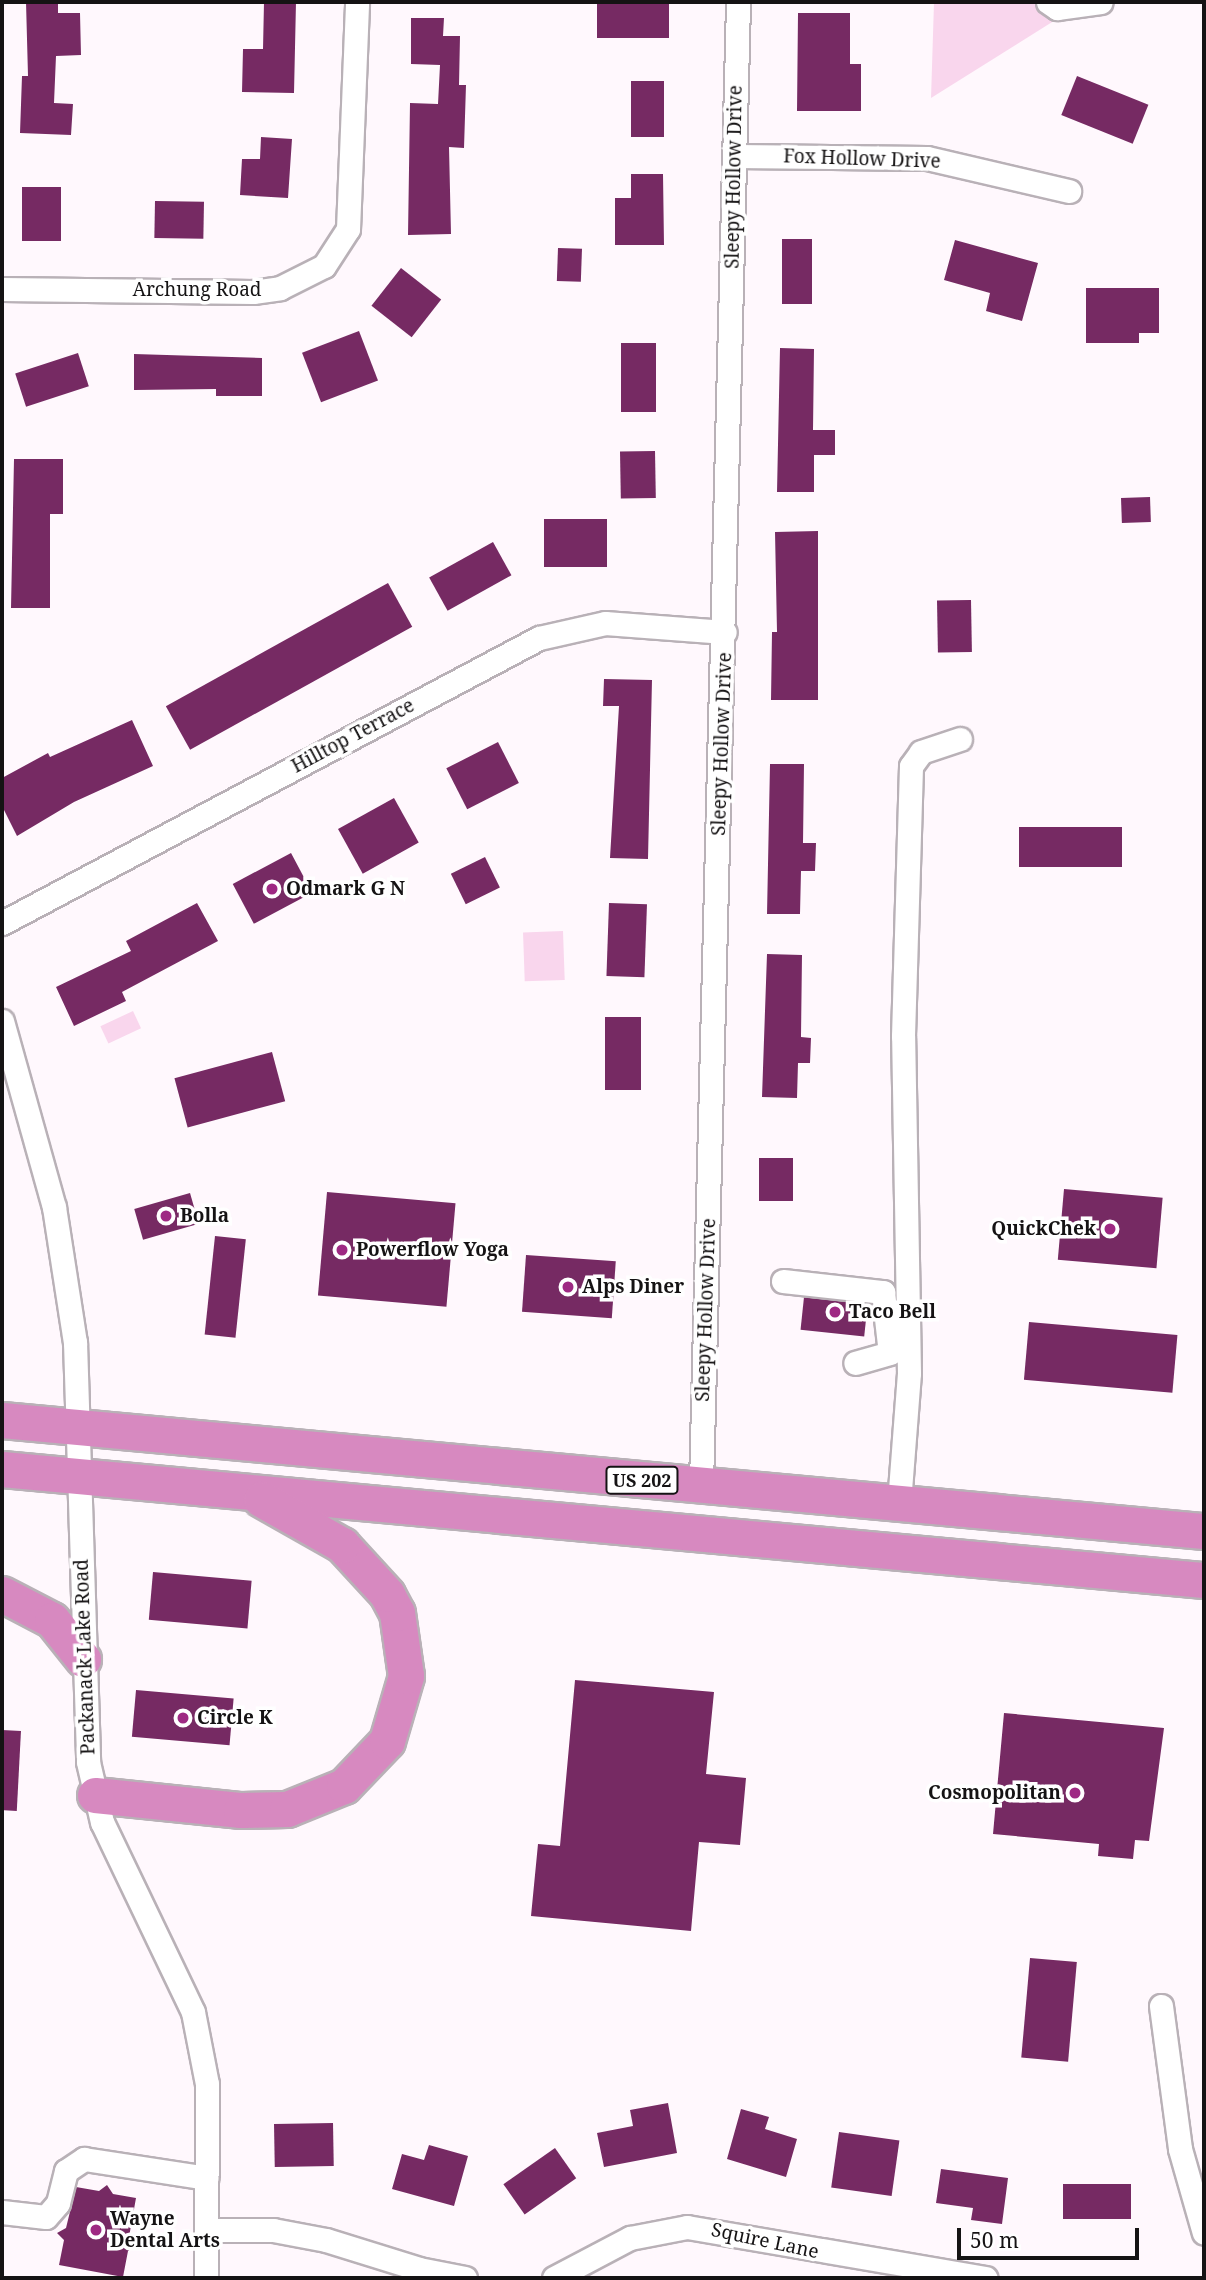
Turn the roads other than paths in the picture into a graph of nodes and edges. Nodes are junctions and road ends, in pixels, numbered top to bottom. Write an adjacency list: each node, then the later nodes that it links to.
1 (357, 2): 7 (street, Archung Road)
2 (738, 2): 5 (street, Sleepy Hollow Drive)
3 (1048, 2): 4 (street)
4 (1101, 2)
5 (735, 156): 6 (street, Fox Hollow Drive); 8 (street, Sleepy Hollow Drive)
6 (1069, 191)
7 (2, 289)
8 (725, 632): 10 (street, Hilltop Terrace); 18 (street, Sleepy Hollow Drive)
9 (960, 738): 20 (street)
10 (2, 923)
11 (2, 1021): 15 (street, Packanack Lake Road)
12 (783, 1281): 13 (street)
13 (855, 1363)
14 (2, 1420): 15 (highway, US 202)
15 (79, 1427): 17 (street, Packanack Lake Road); 18 (highway, US 202)
16 (2, 1469): 17 (highway)
17 (81, 1476): 19 (highway); 24 (street, Packanack Lake Road)
18 (701, 1485): 20 (highway, US 202)
19 (252, 1494): 22 (highway); 25 (highway)
20 (899, 1503): 21 (highway, US 202)
21 (1204, 1531)
22 (1204, 1580)
23 (2, 1594): 24 (highway)
24 (83, 1659): 25 (street, Packanack Lake Road)
25 (95, 1796): 27 (street, Packanack Lake Road)
26 (1161, 2006): 30 (street)
27 (207, 2178): 28 (street); 29 (street, Packanack Lake Road)
28 (2, 2212)
29 (207, 2231): 31 (street, Packanack Lake Road); 32 (street)
30 (1204, 2233)
31 (206, 2278)
32 (465, 2278)
33 (554, 2278): 34 (street, Squire Lane)
34 (986, 2278)

